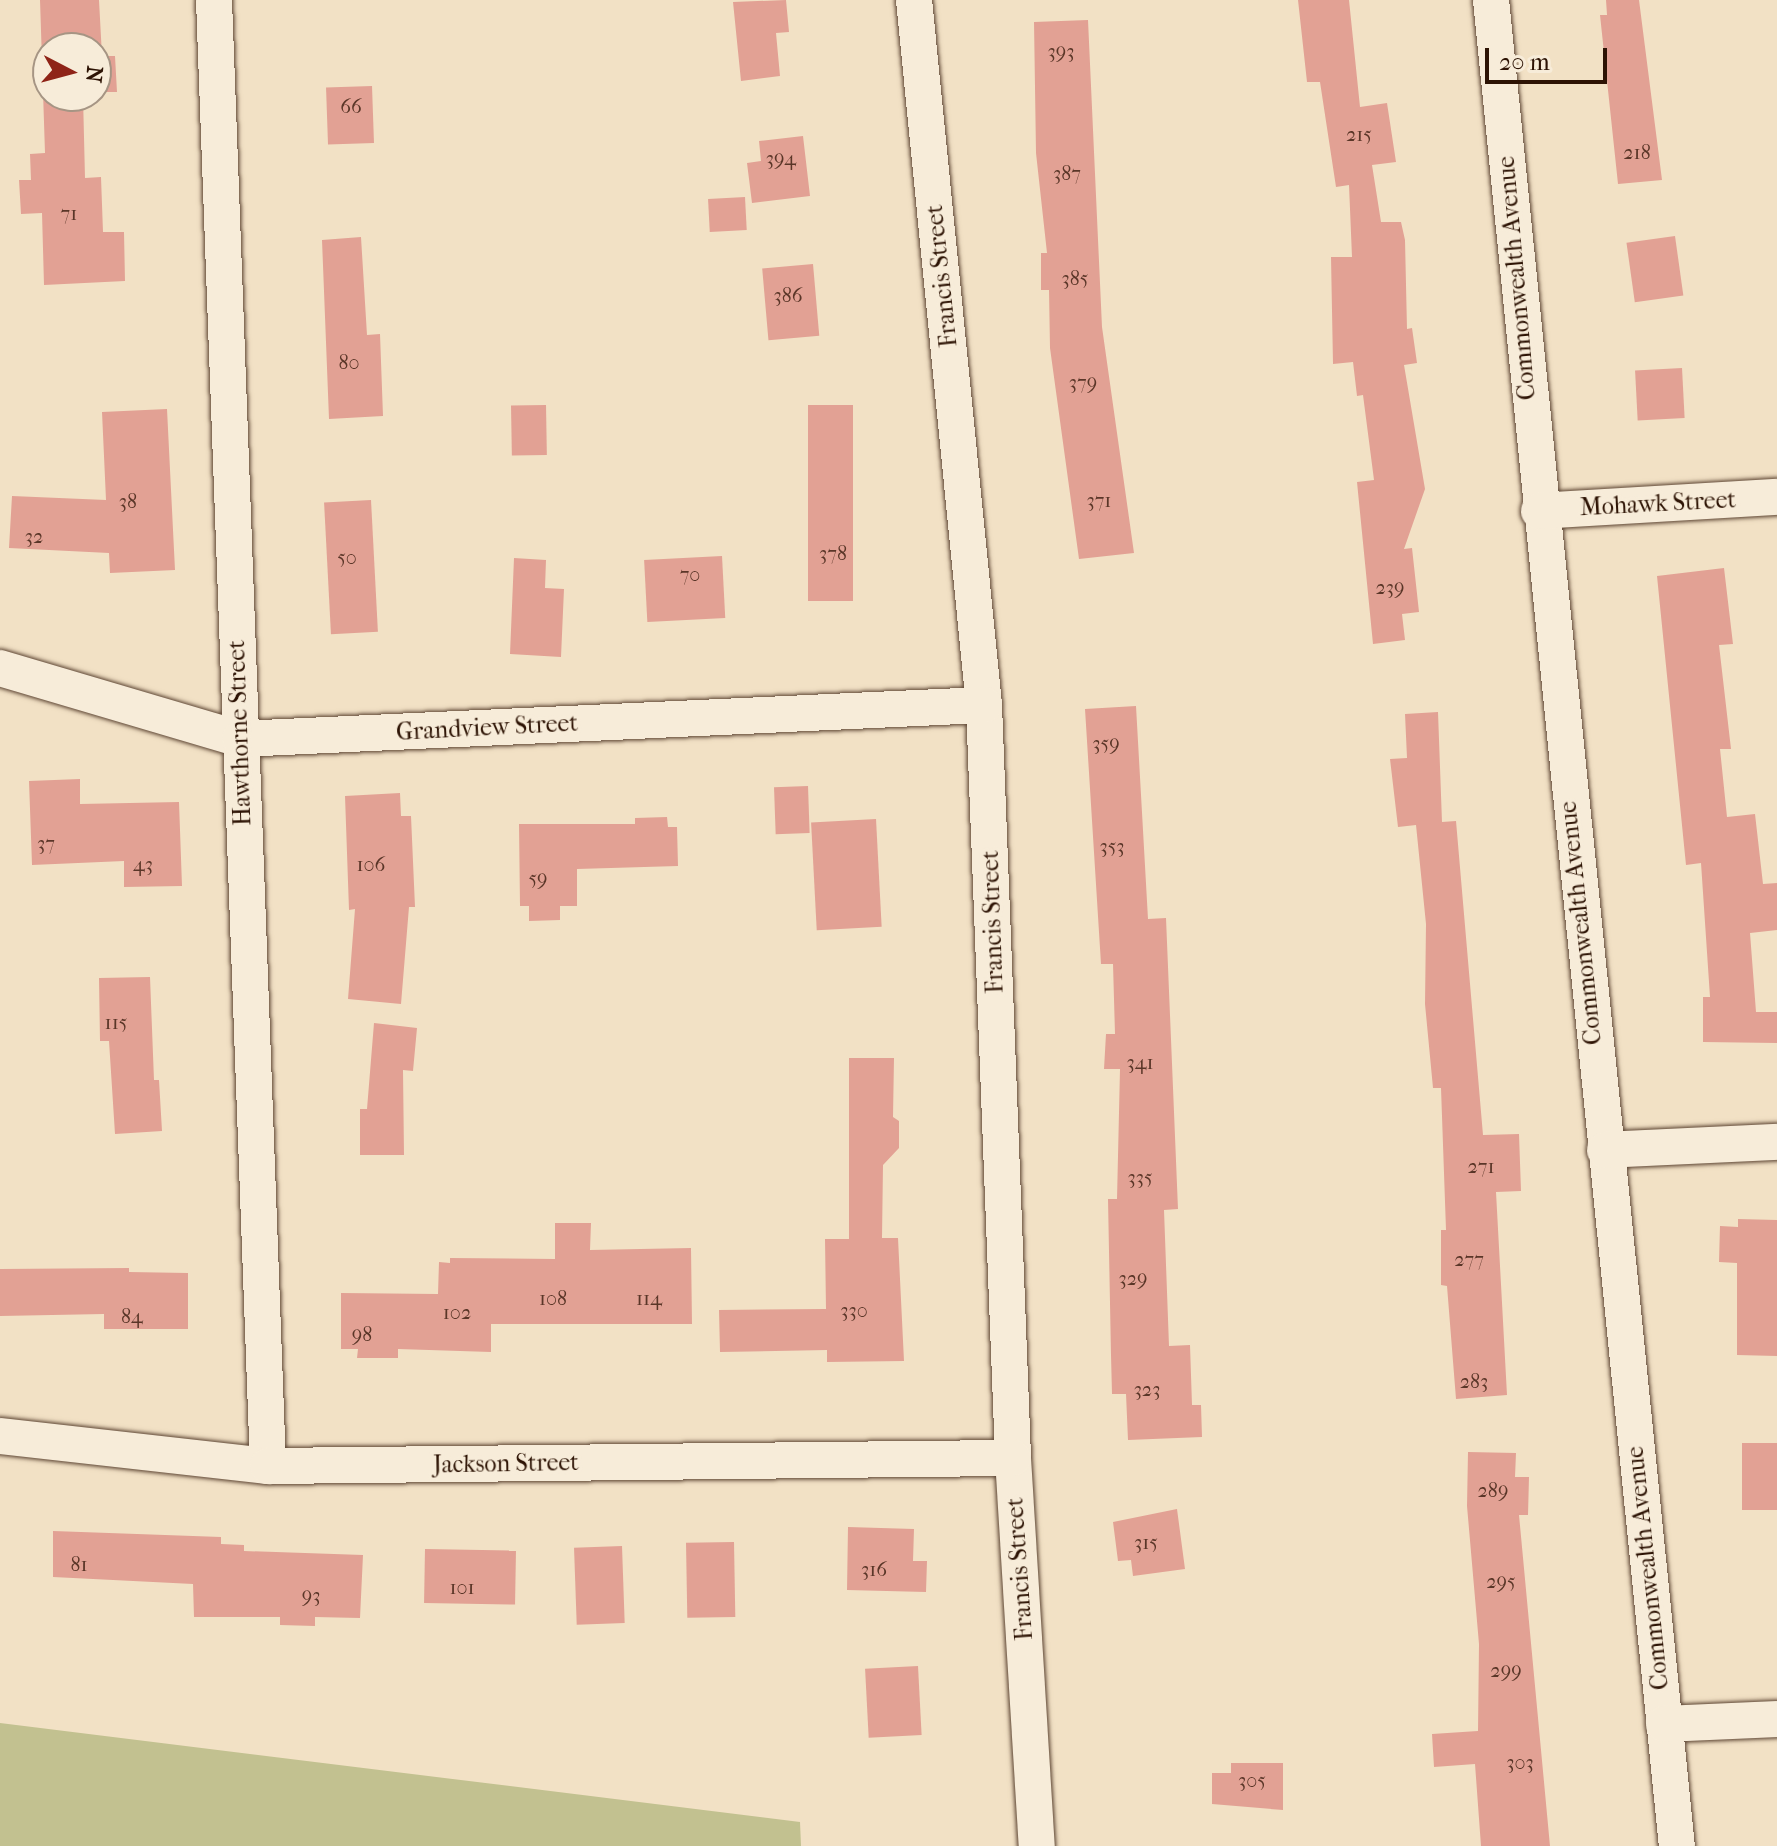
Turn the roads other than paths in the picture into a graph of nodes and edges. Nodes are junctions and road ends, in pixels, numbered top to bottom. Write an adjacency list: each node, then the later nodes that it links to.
1 (214, 0): 8 (street, Hawthorne Street)
2 (914, 0): 7 (street, Francis Street)
3 (1491, 0): 5 (street, Commonwealth Avenue)
4 (1777, 497): 5 (street, Mohawk Street)
5 (1539, 511): 10 (street, Commonwealth Avenue)
6 (0, 668): 8 (street, Grandview Street)
7 (984, 705): 8 (street, Grandview Street); 12 (street, Francis Street)
8 (240, 739): 13 (street, Hawthorne Street)
9 (1777, 1142): 10 (street)
10 (1605, 1150): 15 (street, Commonwealth Avenue)
11 (0, 1436): 13 (street, Jackson Street)
12 (1013, 1458): 13 (street, Jackson Street); 16 (street, Francis Street)
13 (268, 1466)
14 (1777, 1719): 15 (street)
15 (1664, 1724): 17 (street, Commonwealth Avenue)
16 (1037, 1846)
17 (1677, 1846)

